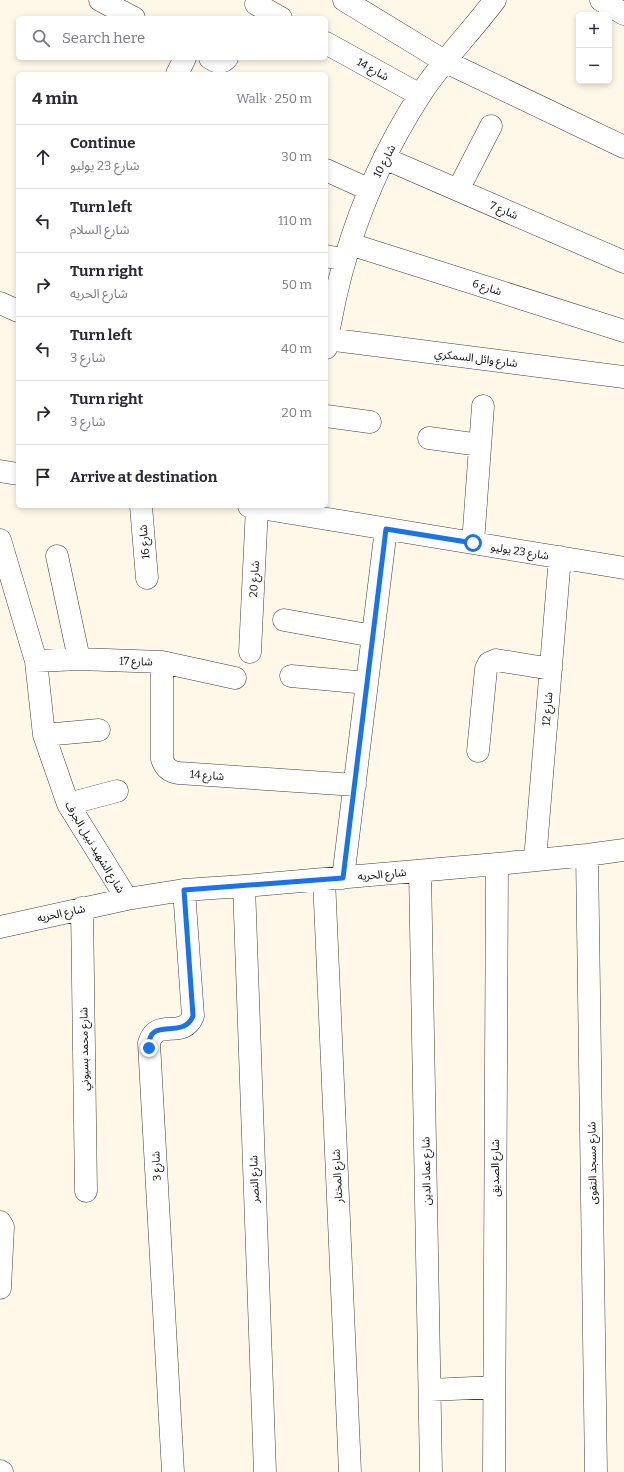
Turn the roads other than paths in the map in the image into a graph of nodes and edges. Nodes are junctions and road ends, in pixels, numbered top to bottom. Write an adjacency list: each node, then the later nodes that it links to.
1 (100, 0): 7 (street)
2 (344, 0): 13 (street)
3 (602, 0): 6 (street)
4 (487, 2): 13 (street, شارع 10)
5 (254, 7): 8 (street)
6 (624, 14)
7 (130, 16)
8 (276, 16)
9 (328, 44): 15 (street, شارع 14)
10 (184, 60): 14 (street)
11 (214, 60): 12 (street)
12 (224, 60)
13 (444, 61): 15 (street, شارع 10); 17 (street)
14 (178, 72)
15 (420, 95): 18 (street, شارع 10)
16 (491, 126): 21 (street)
17 (624, 147)
18 (384, 158): 20 (street, شارع 10); 21 (street, شارع 7)
19 (328, 171): 20 (street)
20 (370, 190): 22 (street, شارع 10)
21 (458, 190): 23 (street, شارع 7)
22 (340, 253): 26 (street, شارع 6); 27 (street, شارع 10)
23 (624, 262)
24 (0, 304): 25 (street)
25 (16, 311)
26 (624, 331)
27 (328, 336)
28 (328, 343): 29 (street, شارع وائل السمكري)
29 (624, 377)
30 (483, 406): 34 (street)
31 (328, 416): 32 (street)
32 (370, 422)
33 (429, 438): 34 (street)
34 (480, 445): 43 (street)
35 (0, 471): 36 (street)
36 (16, 474)
37 (141, 508): 47 (street, شارع 16)
38 (253, 508): 50 (street, شارع 20)
39 (267, 508): 40 (street, شارع 23 يوليو)
40 (308, 511): 41 (street, شارع 23 يوليو)
41 (386, 529): 43 (street, شارع 23 يوليو); 49 (street, شارع المختار)
42 (1, 543): 52 (street, شارع الشهيد نبيل الجرف)
43 (473, 543): 45 (street, شارع 23 يوليو)
44 (57, 556): 51 (street)
45 (560, 557): 46 (street, شارع 23 يوليو); 54 (street, شارع 12)
46 (624, 568)
47 (147, 578)
48 (284, 620): 49 (street)
49 (373, 636): 57 (street, شارع المختار)
50 (250, 652)
51 (79, 659): 52 (street, شارع 17); 53 (street, شارع 17)
52 (36, 661): 59 (street, شارع الشهيد نبيل الجرف)
53 (162, 662): 56 (street, شارع 17); 61 (street, شارع 14)
54 (551, 668): 60 (street); 66 (street, شارع 12)
55 (291, 676): 57 (street)
56 (235, 678)
57 (367, 683): 61 (street, شارع المختار)
58 (98, 730): 59 (street)
59 (44, 735): 63 (street, شارع الشهيد نبيل الجرف)
60 (478, 751)
61 (355, 785): 69 (street, شارع المختار)
62 (117, 791): 63 (street)
63 (68, 804): 72 (street, شارع الشهيد نبيل الجرف)
64 (624, 850): 65 (street, شارع الحريه)
65 (587, 855): 66 (street, شارع الحريه); 85 (street, شارع مسجد التقوى)
66 (535, 860): 67 (street, شارع الحريه)
67 (497, 864): 68 (street, شارع الحريه); 78 (street, شارع الصديق)
68 (420, 871): 69 (street, شارع الحريه); 79 (street, شارع عماد الدين)
69 (333, 879): 70 (street, شارع الحريه); 82 (street, شارع المختار)
70 (244, 886): 71 (street, شارع الحريه); 81 (street, شارع النصر)
71 (184, 890): 72 (street, شارع الحريه); 80 (street, شارع 3)
72 (127, 899): 73 (street, شارع الحريه)
73 (82, 908): 74 (street, شارع الحريه); 75 (street, شارع محمد بسيوني)
74 (0, 927)
75 (86, 1191)
76 (0, 1222): 77 (street)
77 (0, 1288)
78 (494, 1387): 79 (street); 84 (street, شارع الصديق)
79 (430, 1390): 83 (street, شارع عماد الدين)
80 (173, 1472)
81 (265, 1472)
82 (350, 1472)
83 (431, 1472)
84 (494, 1472)
85 (596, 1472)

